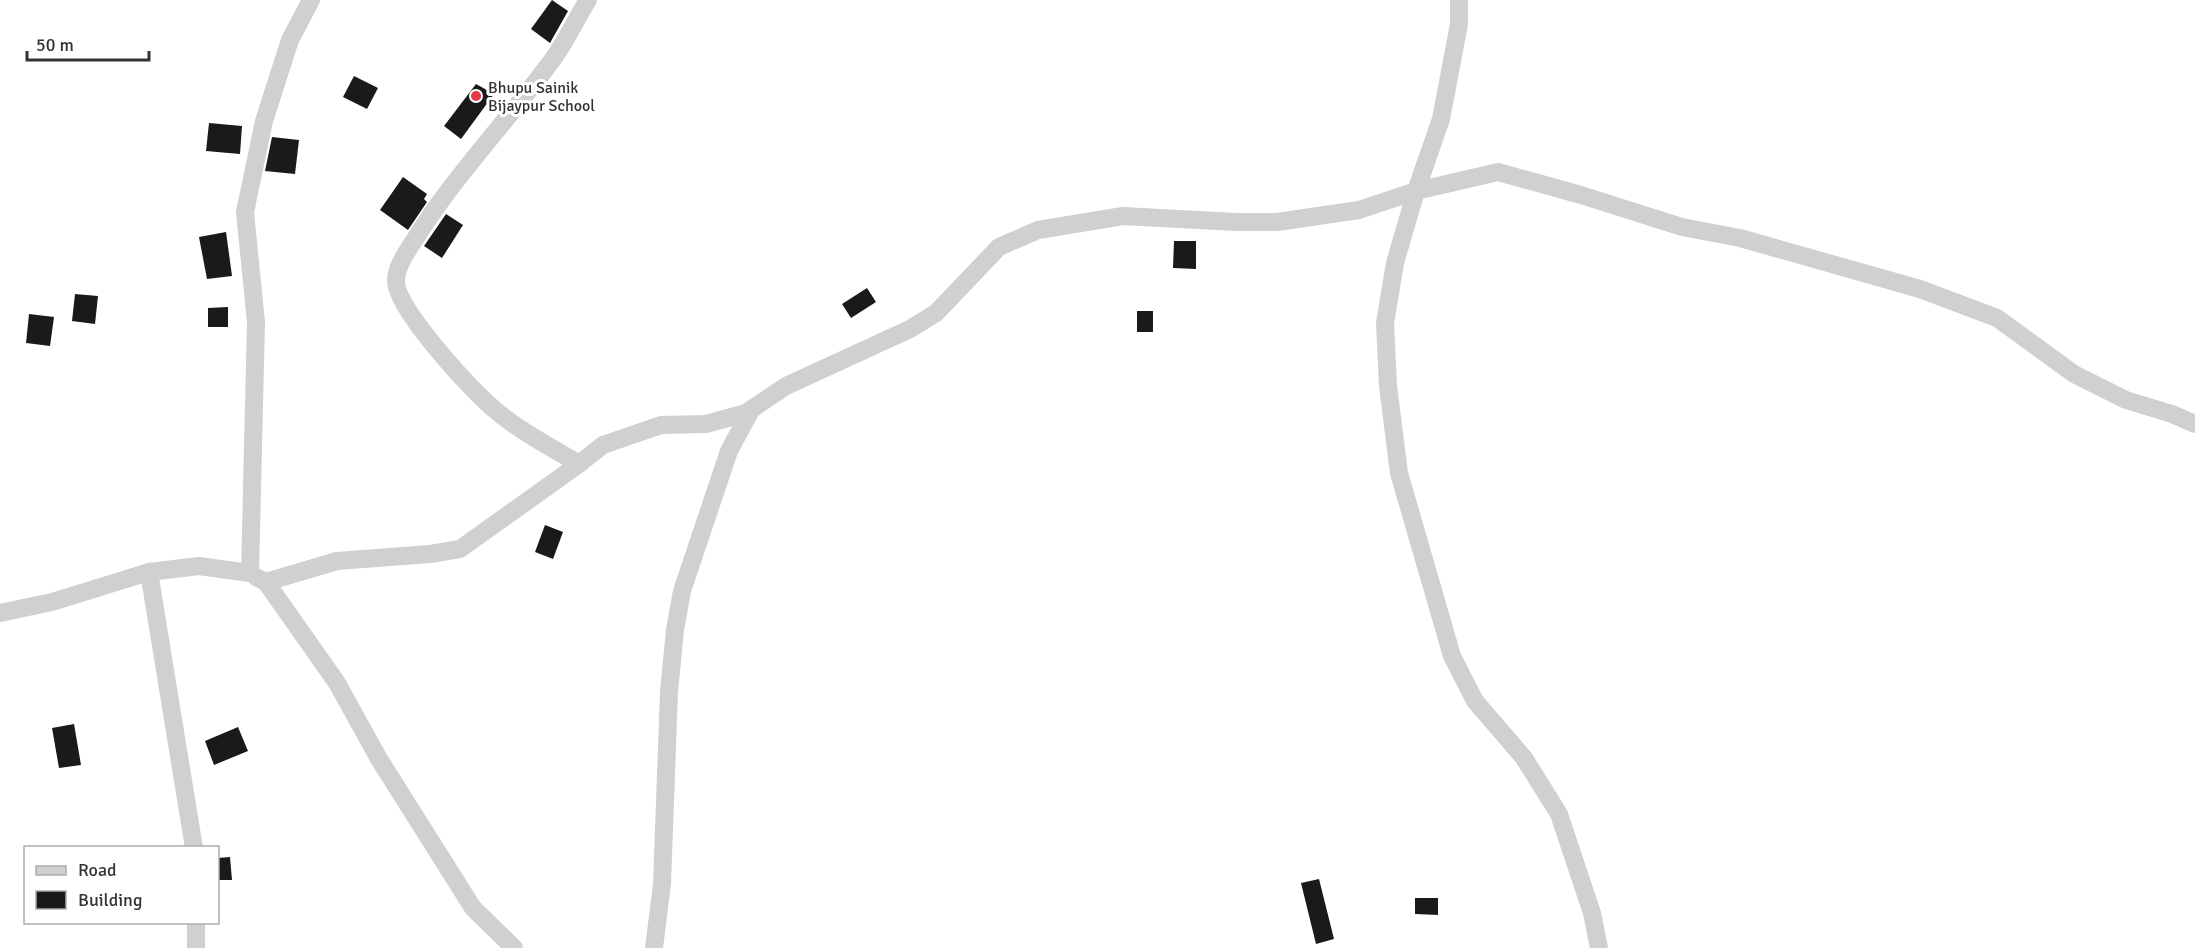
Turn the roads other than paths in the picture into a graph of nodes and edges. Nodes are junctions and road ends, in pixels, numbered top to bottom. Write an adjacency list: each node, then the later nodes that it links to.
1 (311, 0): 9 (street)
2 (588, 0): 7 (street)
3 (1459, 0): 4 (street)
4 (1416, 191): 5 (street); 6 (street); 16 (street)
5 (751, 410): 7 (street); 15 (street)
6 (2195, 423)
7 (579, 464): 9 (street)
8 (149, 573): 9 (street); 10 (street); 11 (street)
9 (258, 578): 14 (street)
10 (0, 613)
11 (194, 846)
12 (196, 924): 13 (street)
13 (196, 948)
14 (514, 948)
15 (654, 948)
16 (1599, 948)

